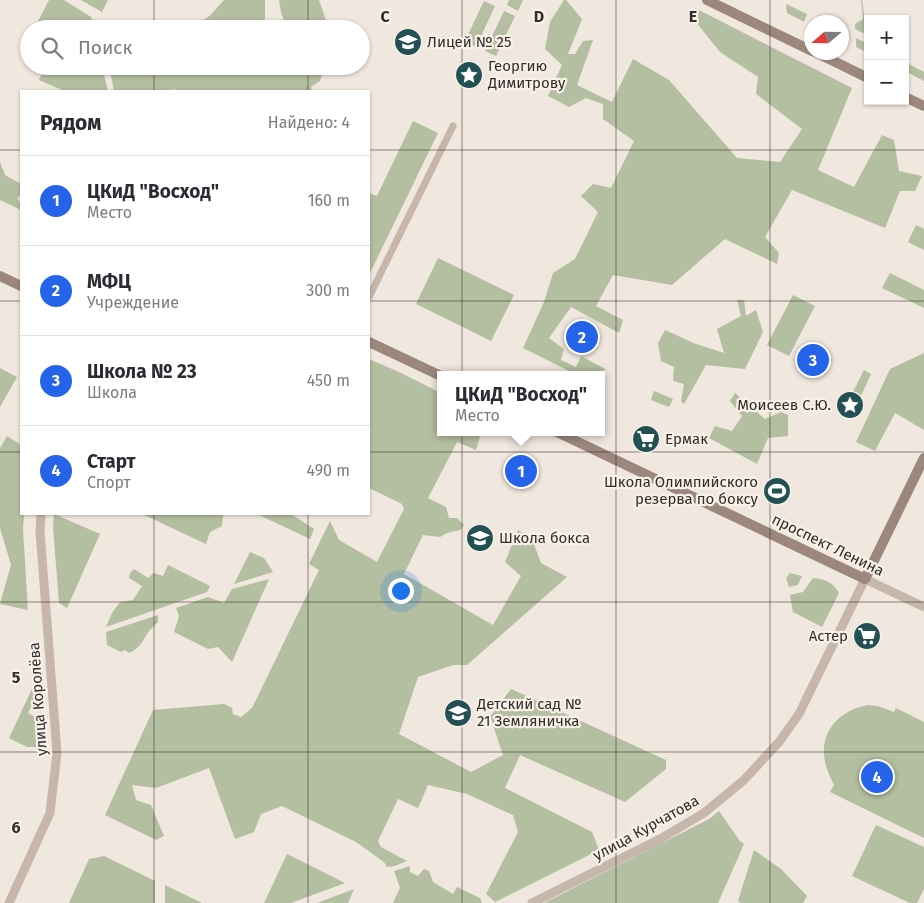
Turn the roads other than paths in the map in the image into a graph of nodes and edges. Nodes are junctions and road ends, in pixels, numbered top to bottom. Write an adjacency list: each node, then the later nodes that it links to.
1 (707, 0): 2 (main road)
2 (804, 48)
3 (830, 60): 4 (main road)
4 (864, 76)
5 (909, 98): 6 (main road)
6 (924, 106)
7 (453, 126): 10 (street)
8 (0, 276): 9 (main road)
9 (20, 286)
10 (370, 295)
11 (370, 342): 12 (main road)
12 (437, 374)
13 (565, 436): 16 (main road, проспект Ленина)
14 (924, 458): 16 (main road)
15 (41, 515): 18 (street, улица Королёва)
16 (865, 579): 17 (street, проспект Ленина); 19 (street, улица Курчатова)
17 (924, 607)
18 (9, 903)
19 (532, 903)

